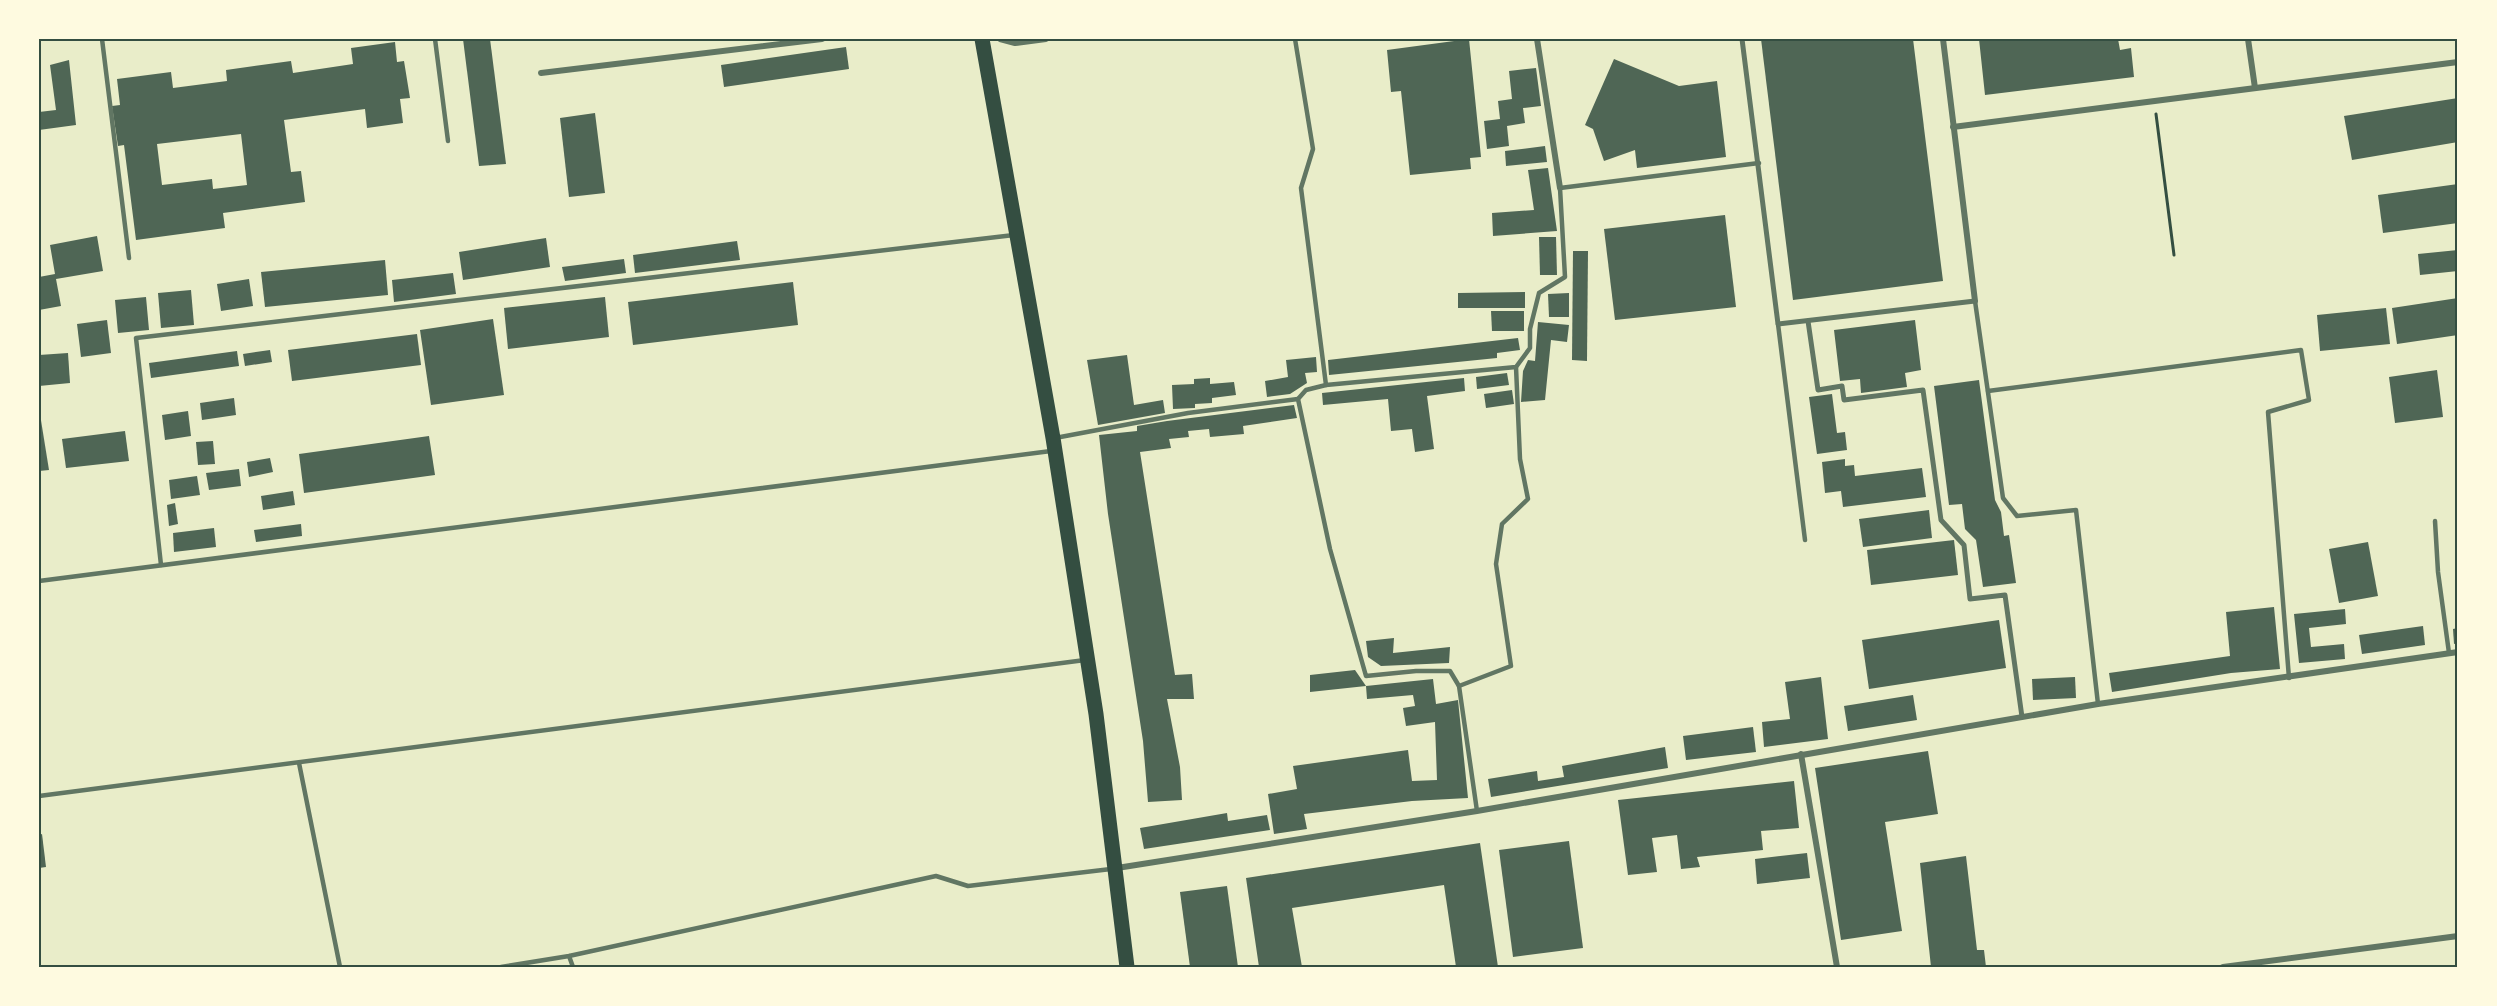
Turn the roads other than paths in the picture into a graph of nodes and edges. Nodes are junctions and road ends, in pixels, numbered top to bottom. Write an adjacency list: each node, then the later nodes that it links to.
1 (102, 39): 20 (lane)
2 (435, 39): 16 (lane)
3 (822, 39): 13 (street)
4 (982, 39): 19 (main road)
5 (1000, 39): 6 (street)
6 (1046, 39)
7 (1295, 39): 25 (lane)
8 (1537, 39): 18 (street)
9 (1742, 39): 17 (street)
10 (1942, 39): 15 (street)
11 (2248, 39): 14 (street)
12 (2458, 62): 14 (street)
13 (541, 73)
14 (2255, 87): 15 (street)
15 (1953, 128): 21 (street)
16 (448, 141)
17 (1759, 163): 18 (lane); 23 (street)
18 (1560, 188): 24 (lane)
19 (1016, 235): 28 (main road); 31 (lane)
20 (129, 258)
21 (1975, 301): 22 (street); 26 (lane)
22 (1808, 321): 23 (street); 39 (street)
23 (1778, 324): 30 (lane)
24 (1516, 367): 25 (lane); 37 (lane)
25 (1326, 385): 27 (lane)
26 (1988, 391): 36 (lane); 38 (lane)
27 (1298, 399): 28 (lane); 37 (lane)
28 (1053, 444): 31 (lane); 35 (main road)
29 (2435, 521): 34 (lane)
30 (1805, 540)
31 (161, 565): 32 (lane)
32 (39, 581)
33 (2458, 652): 34 (street)
34 (2448, 653): 36 (street)
35 (1087, 660): 41 (lane); 44 (main road)
36 (2289, 678): 38 (street)
37 (1459, 686): 43 (lane)
38 (2098, 704): 39 (street)
39 (2022, 717): 40 (street)
40 (1802, 754): 43 (street); 51 (street)
41 (299, 763): 42 (lane); 47 (lane)
42 (39, 796)
43 (1477, 811): 44 (street)
44 (1114, 868): 46 (lane); 50 (main road)
45 (2458, 936): 52 (street)
46 (570, 956): 48 (lane); 49 (lane)
47 (340, 967)
48 (501, 967)
49 (573, 967)
50 (1127, 967)
51 (1837, 967)
52 (2223, 967)

